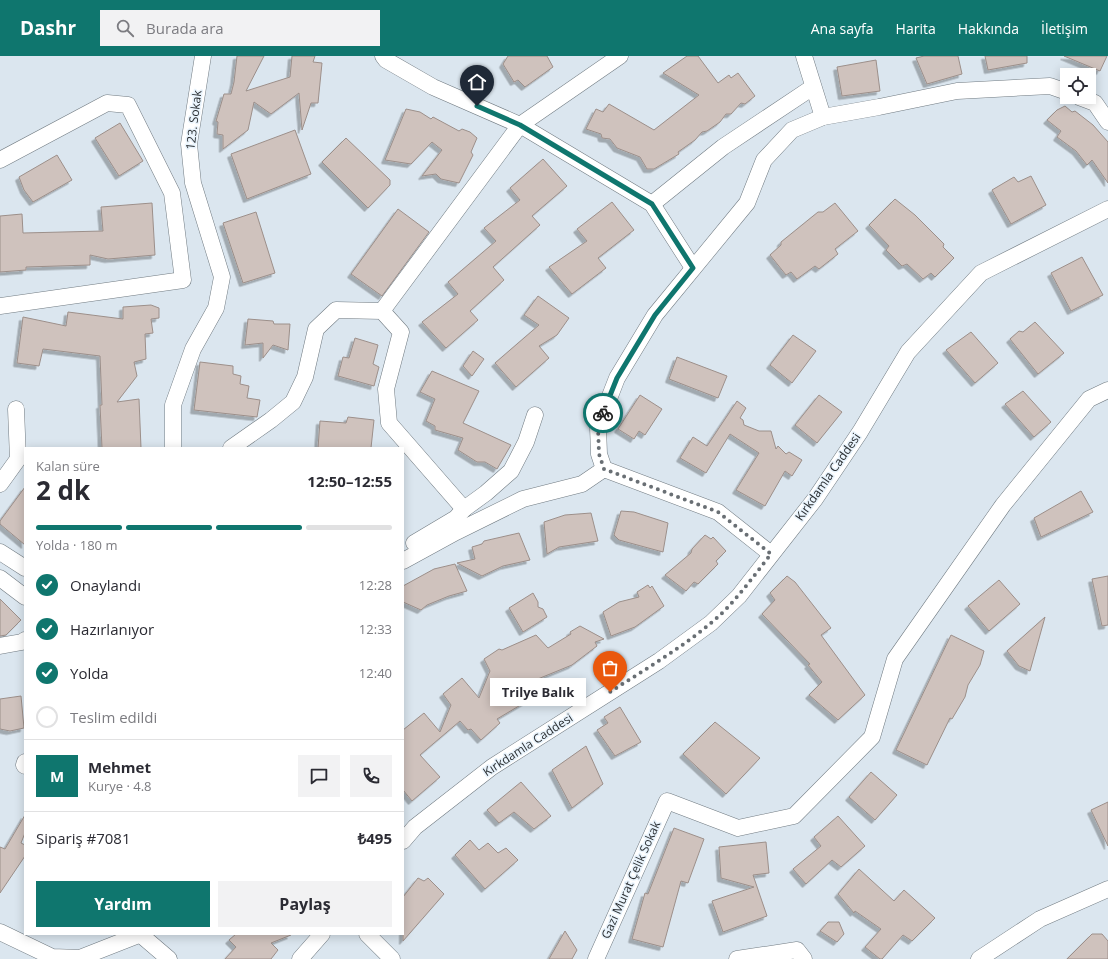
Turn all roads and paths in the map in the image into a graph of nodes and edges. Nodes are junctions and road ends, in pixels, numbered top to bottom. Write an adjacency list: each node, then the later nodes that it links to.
1 (203, 56): 12 (street, 123. Sokak)
2 (383, 56): 10 (street)
3 (620, 56): 10 (street)
4 (804, 56): 5 (street)
5 (813, 86): 8 (street); 14 (street)
6 (1060, 90): 8 (street)
7 (1096, 104): 9 (street)
8 (822, 116): 16 (street)
9 (1108, 122)
10 (520, 125): 14 (street); 18 (street)
11 (0, 160): 13 (street)
12 (193, 183): 13 (street); 22 (street, 123. Sokak)
13 (172, 193): 17 (street)
14 (652, 204): 16 (street)
15 (1108, 209): 29 (street, Kırkdamla Caddesi)
16 (693, 268): 24 (street)
17 (0, 306)
18 (382, 311): 23 (street); 26 (street)
19 (1108, 390): 47 (street, Gazi Murat Çelik Sokak)
20 (16, 409): 25 (street)
21 (535, 415): 26 (street)
22 (174, 447)
23 (232, 447)
24 (604, 469): 29 (street); 30 (street)
25 (0, 484)
26 (464, 508): 27 (street)
27 (404, 550)
28 (0, 552): 31 (street)
29 (771, 554): 36 (street, Kırkdamla Caddesi)
30 (404, 560)
31 (24, 567)
32 (0, 578): 33 (street)
33 (24, 596)
34 (24, 644): 35 (street)
35 (0, 646)
36 (404, 840)
37 (1108, 889): 50 (street)
38 (0, 932): 43 (street)
39 (138, 935): 43 (street)
40 (142, 935): 44 (street)
41 (321, 935): 45 (street)
42 (368, 935): 46 (street)
43 (51, 958)
44 (169, 959)
45 (300, 959)
46 (392, 959)
47 (596, 959)
48 (737, 959): 49 (street)
49 (804, 959)
50 (979, 959)

